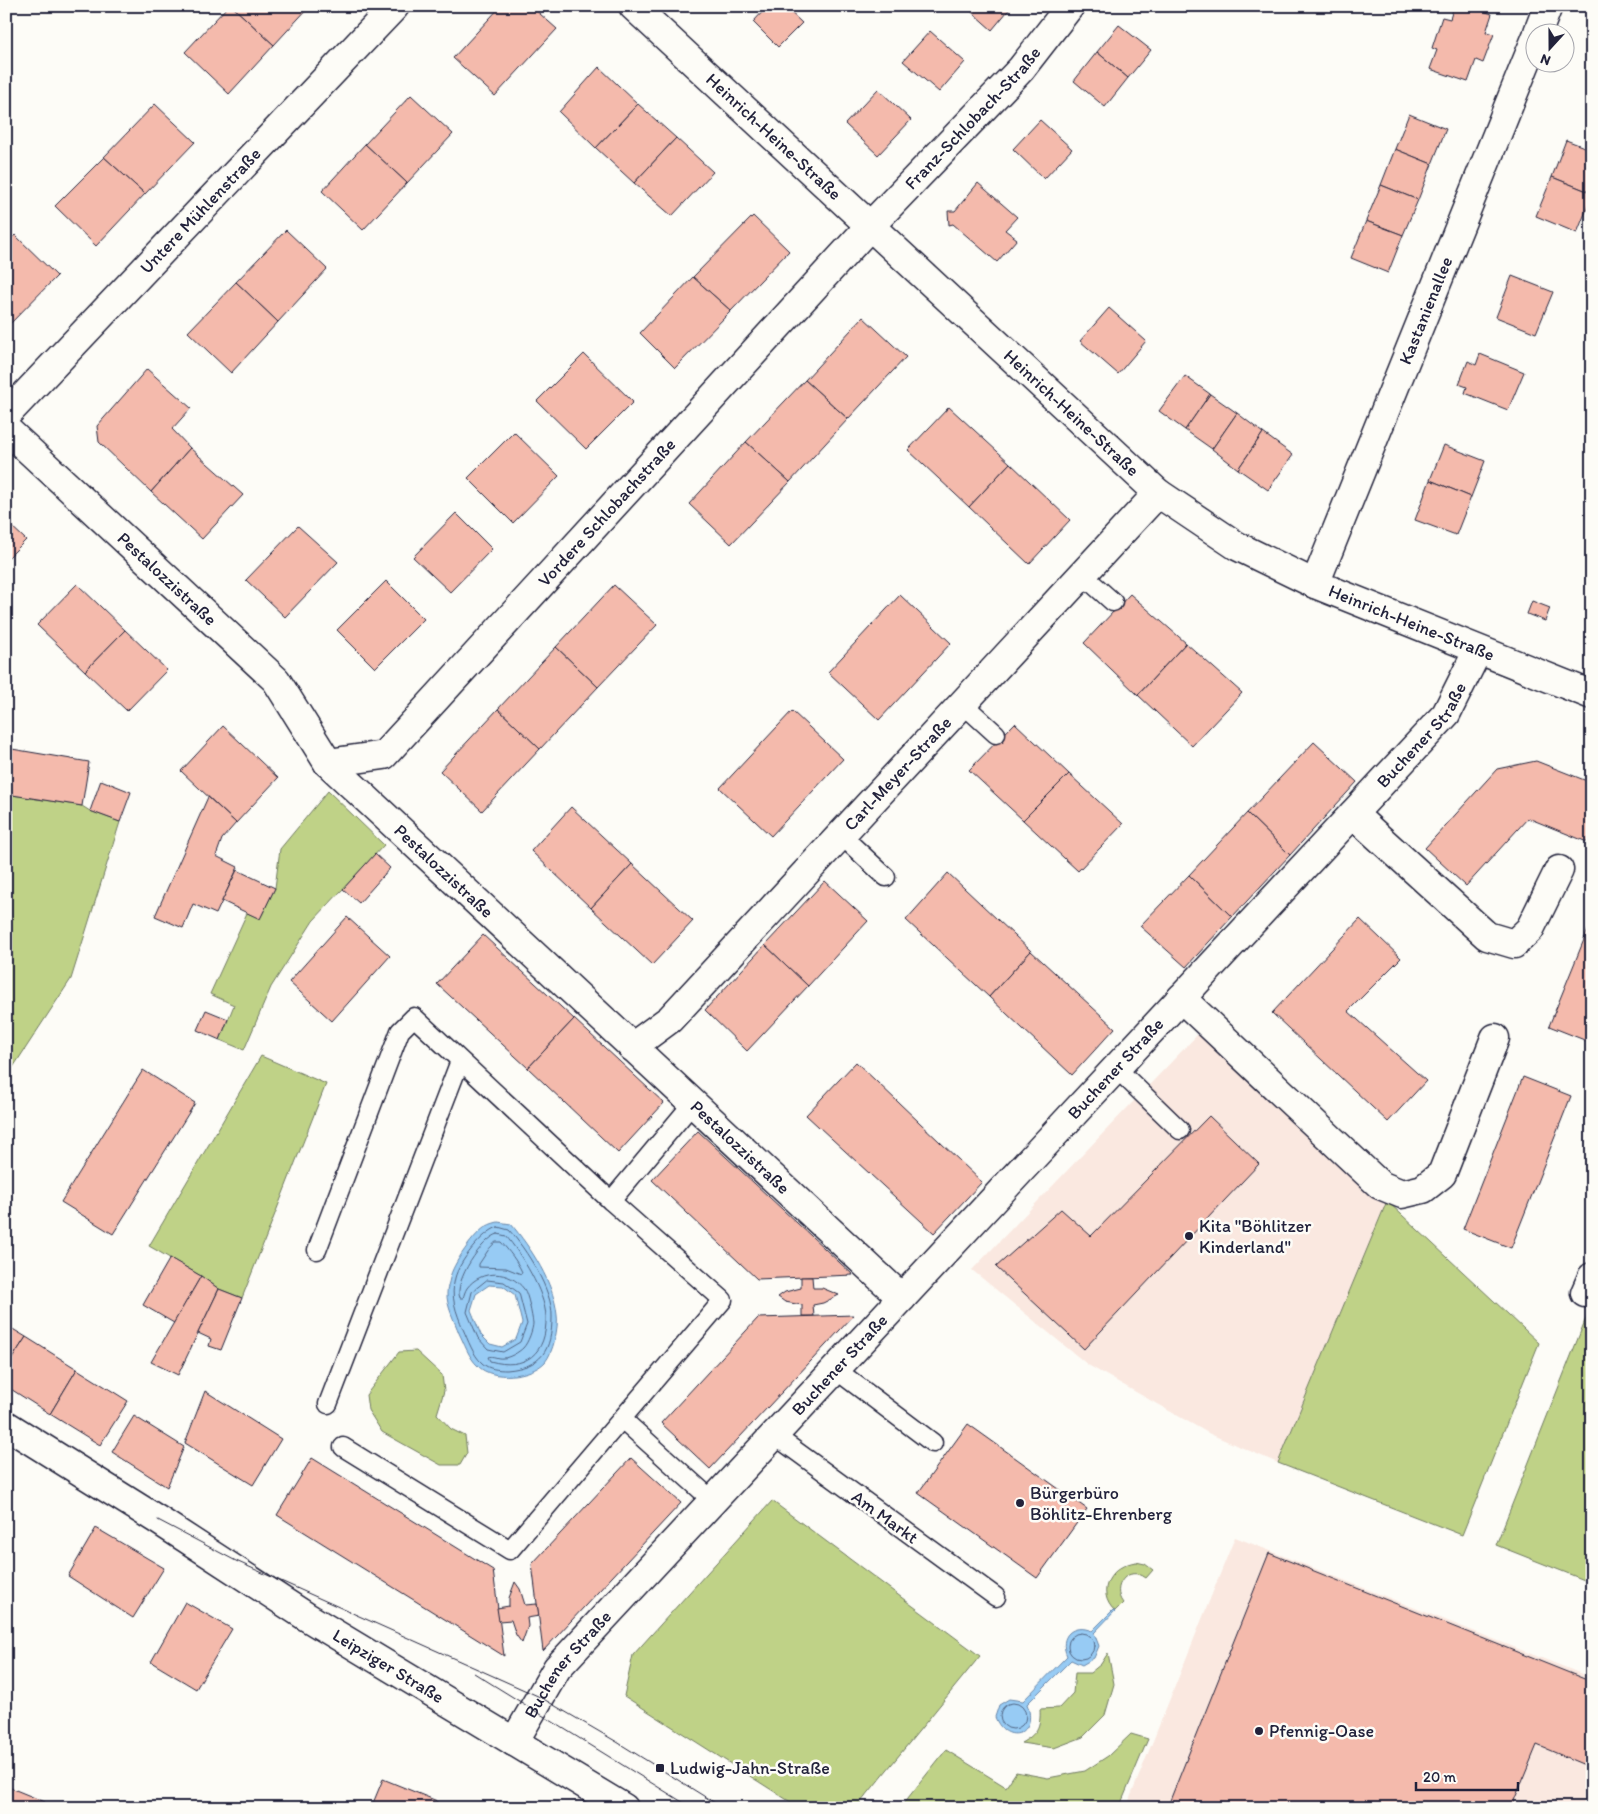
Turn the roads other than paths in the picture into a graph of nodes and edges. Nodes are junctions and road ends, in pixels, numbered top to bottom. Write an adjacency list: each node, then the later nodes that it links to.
1 (395, 6): 8 (street, Untere Mühlenstraße)
2 (633, 6): 7 (street, Heinrich-Heine-Straße)
3 (1070, 6): 7 (street, Franz-Schlobach-Straße)
4 (1548, 6): 5 (street)
5 (1542, 22)
6 (1526, 63): 12 (street, Kastanienallee)
7 (869, 227): 10 (street, Heinrich-Heine-Straße); 18 (street, Vordere Schlobachstraße)
8 (6, 415)
9 (6, 429): 18 (street, Pestalozzistraße)
10 (1158, 493): 11 (street, Carl-Meyer-Straße); 12 (street, Heinrich-Heine-Straße)
11 (1082, 575): 13 (lane); 16 (street, Carl-Meyer-Straße)
12 (1315, 584): 14 (street, Heinrich-Heine-Straße)
13 (1113, 602)
14 (1478, 650): 15 (street, Heinrich-Heine-Straße); 19 (street, Buchener Straße)
15 (1592, 695)
16 (963, 704): 17 (lane); 20 (street, Carl-Meyer-Straße)
17 (996, 734)
18 (328, 763): 25 (street, Pestalozzistraße)
19 (1353, 814): 21 (street); 23 (street, Buchener Straße)
20 (841, 835): 22 (lane); 25 (street, Carl-Meyer-Straße)
21 (1559, 870)
22 (886, 877)
23 (1181, 998): 24 (street); 27 (street, Buchener Straße)
24 (1495, 1038)
25 (632, 1047): 28 (street, Pestalozzistraße)
26 (460, 1061): 30 (lane); 31 (lane); 34 (lane)
27 (1116, 1068): 29 (lane); 32 (street, Buchener Straße)
28 (693, 1103): 30 (lane); 32 (street, Pestalozzistraße)
29 (1180, 1130)
30 (610, 1201): 35 (lane)
31 (317, 1250)
32 (902, 1298): 33 (street, Buchener Straße)
33 (835, 1369): 37 (street, Buchener Straße); 38 (lane)
34 (328, 1404)
35 (622, 1419): 39 (lane); 40 (lane)
36 (6, 1425): 42 (street, Leipziger Straße)
37 (774, 1435): 40 (street, Buchener Straße); 41 (lane, Am Markt)
38 (933, 1443)
39 (343, 1447)
40 (713, 1501): 42 (street, Buchener Straße)
41 (996, 1597)
42 (514, 1742): 43 (street, Leipziger Straße)
43 (624, 1808)

